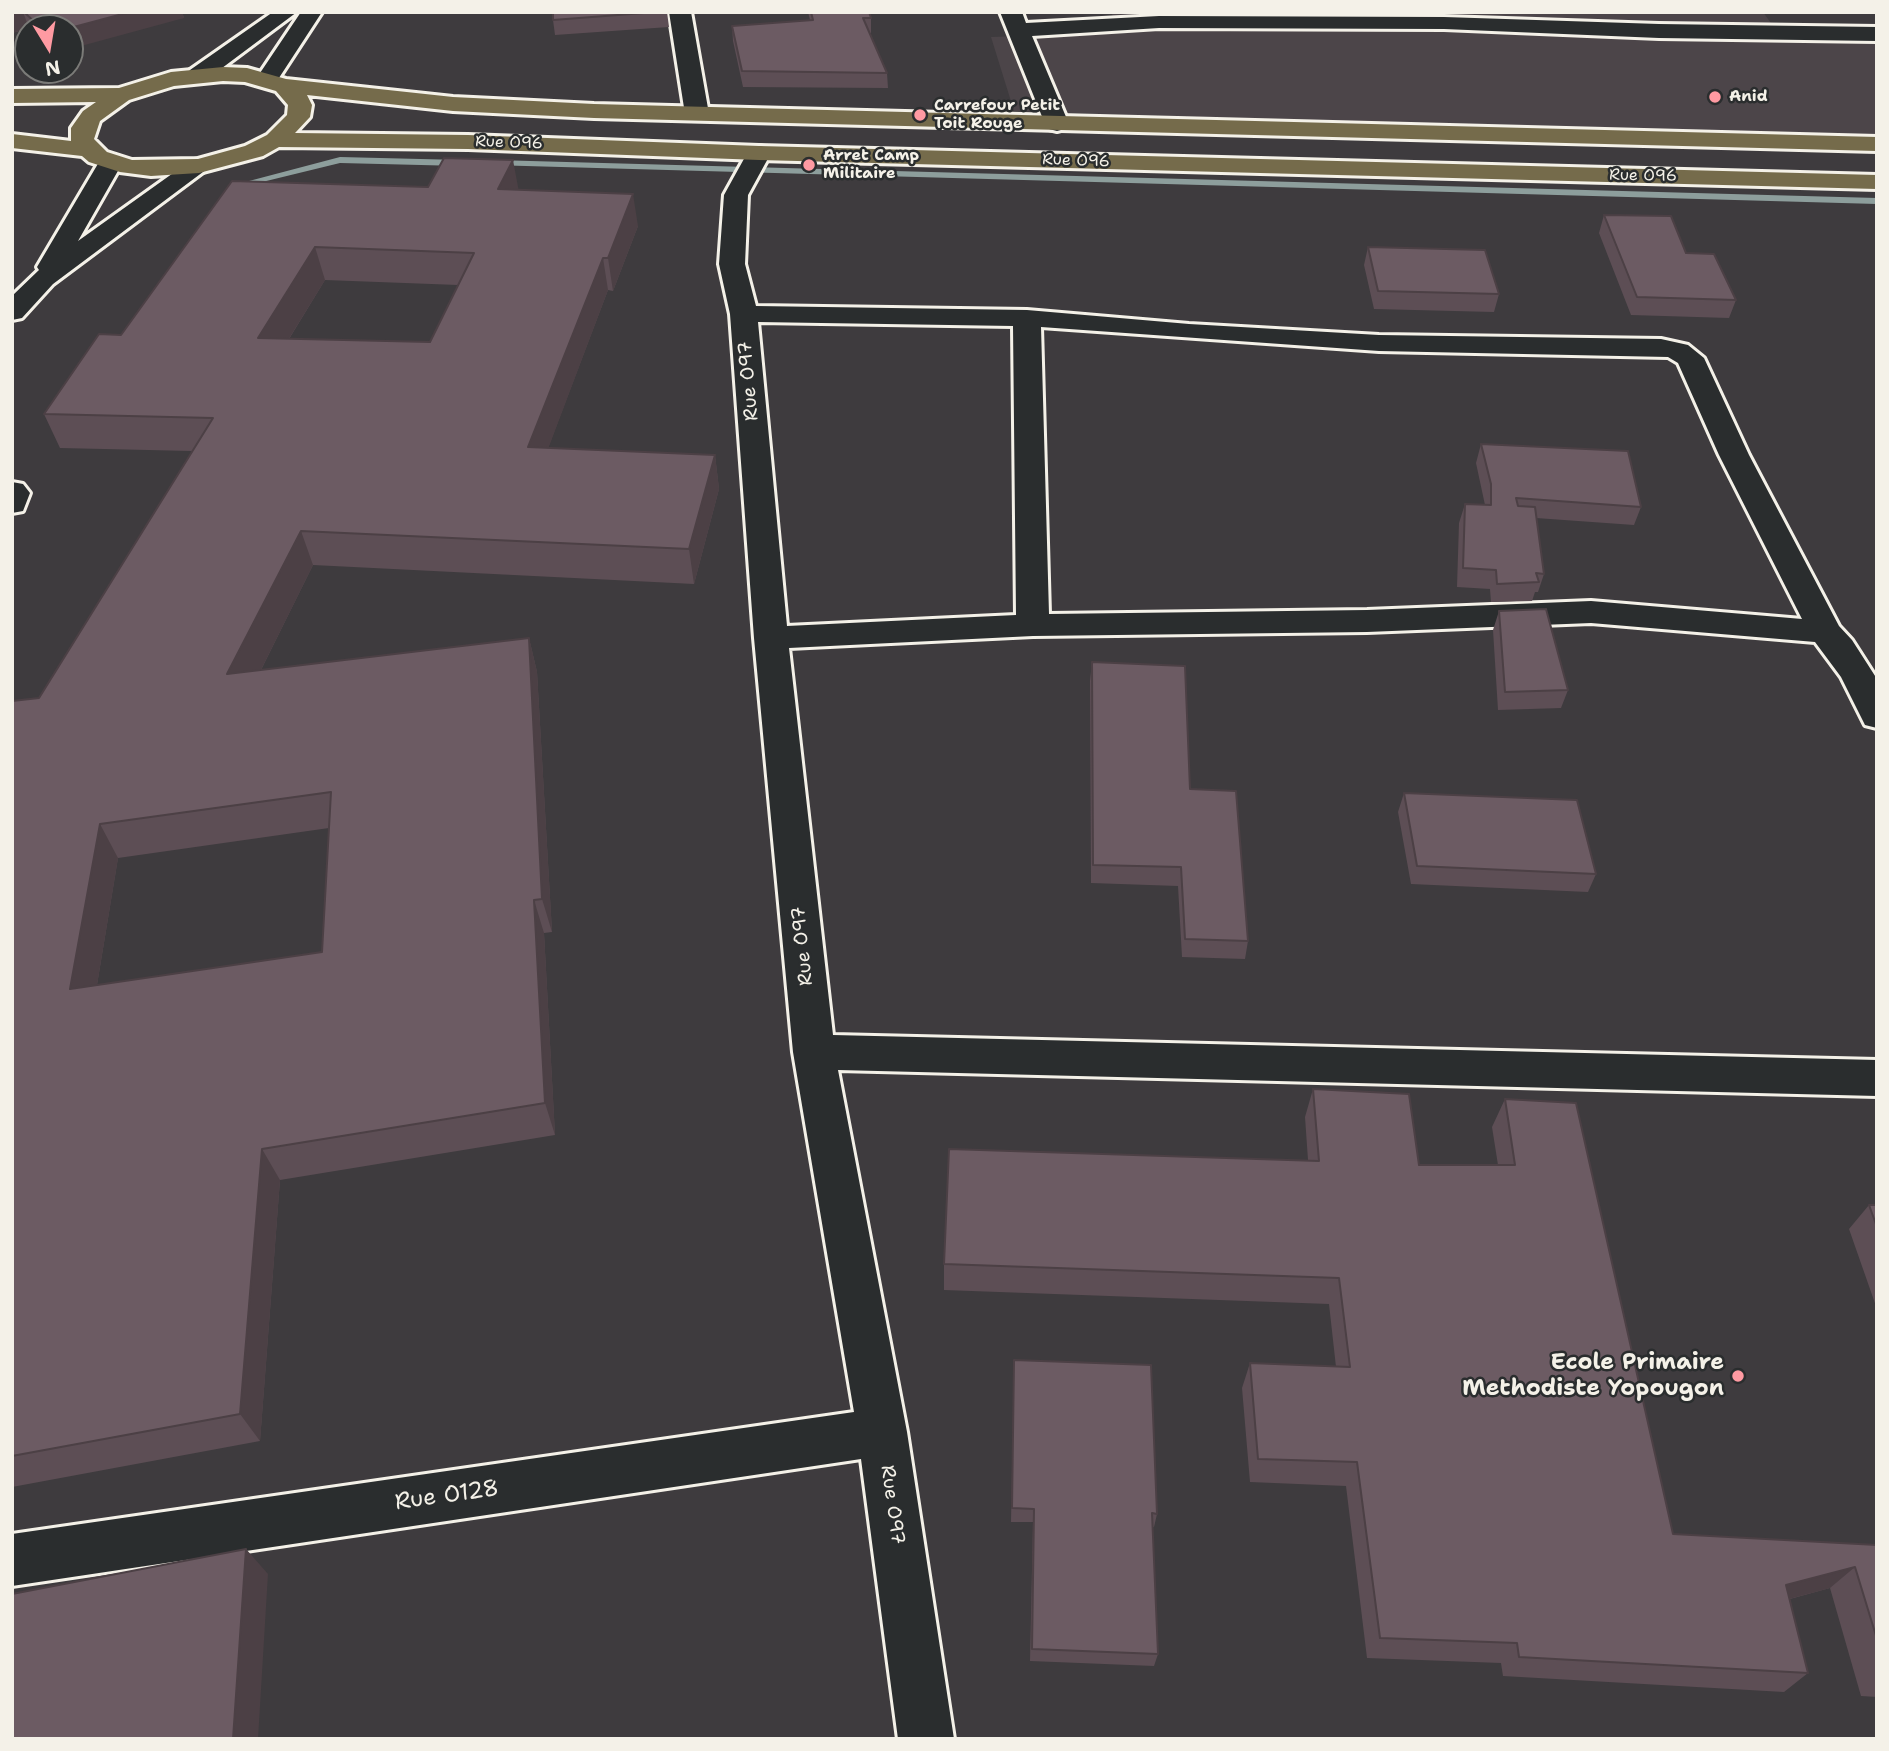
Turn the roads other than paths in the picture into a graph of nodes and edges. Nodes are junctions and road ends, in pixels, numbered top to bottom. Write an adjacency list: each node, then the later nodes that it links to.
1 (287, 12): 6 (street)
2 (312, 12): 7 (street)
3 (680, 12): 10 (street)
4 (1014, 21): 5 (street); 11 (street)
5 (1877, 34)
6 (198, 75): 7 (main road, Rue O96); 8 (main road, Rue O96)
7 (276, 83): 10 (main road, Rue O96); 12 (main road)
8 (121, 95): 9 (main road); 16 (main road)
9 (12, 96)
10 (697, 114): 11 (main road, Rue O96)
11 (1057, 124): 14 (main road, Rue O96)
12 (275, 140): 15 (main road, Rue O96); 17 (main road)
13 (12, 141): 16 (main road)
14 (1877, 144)
15 (759, 153): 18 (main road, Rue O96); 21 (street, Rue O97)
16 (99, 156): 17 (main road); 19 (street)
17 (199, 166): 19 (street)
18 (1877, 182)
19 (44, 278): 20 (street)
20 (12, 312)
21 (744, 314): 22 (street); 27 (street, Rue O97)
22 (1027, 318): 25 (street); 26 (street)
23 (12, 491): 24 (street)
24 (12, 504)
25 (1033, 625): 26 (street); 27 (street)
26 (1825, 632): 28 (street)
27 (771, 638): 29 (street, Rue O97)
28 (1877, 716)
29 (814, 1052): 30 (street); 31 (street, Rue O97)
30 (1877, 1078)
31 (882, 1432): 32 (street, Rue O128); 33 (street, Rue O97)
32 (12, 1560)
33 (926, 1739)

